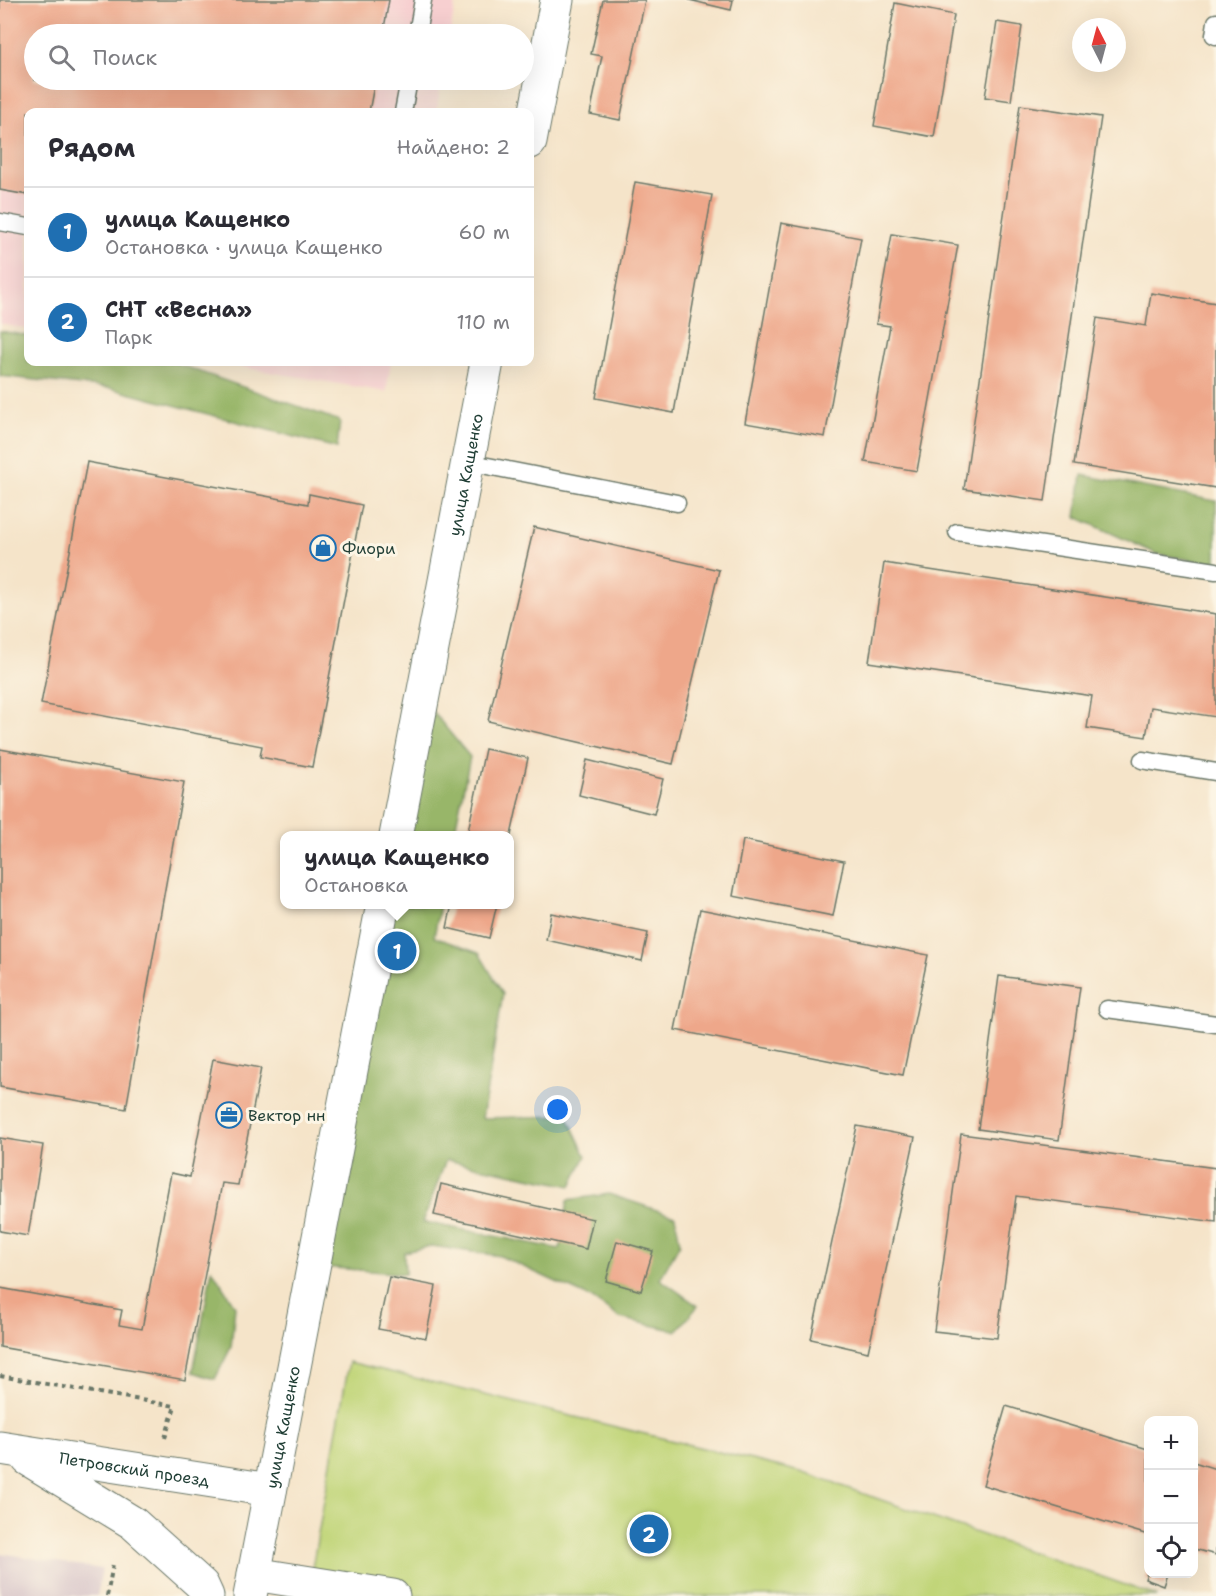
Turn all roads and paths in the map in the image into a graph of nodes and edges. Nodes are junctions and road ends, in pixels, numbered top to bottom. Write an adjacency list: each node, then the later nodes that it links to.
1 (423, 0): 4 (lane)
2 (557, 0): 8 (street)
3 (1216, 22): 5 (lane)
4 (419, 24)
5 (1216, 36)
6 (407, 90): 7 (lane)
7 (405, 108)
8 (534, 121)
9 (0, 222): 10 (lane)
10 (24, 226)
11 (486, 366): 12 (street, улица Кащенко)
12 (467, 462): 13 (lane); 18 (street, улица Кащенко)
13 (677, 503)
14 (957, 532): 15 (lane)
15 (1216, 572)
16 (1142, 760): 17 (lane)
17 (1216, 772)
18 (397, 831)
19 (382, 909): 25 (street, улица Кащенко)
20 (1107, 1009): 21 (lane)
21 (1216, 1024)
22 (0, 1376): 23 (path)
23 (165, 1438)
24 (7, 1450): 25 (street, Петровский проезд); 29 (street)
25 (270, 1490): 27 (street, улица Кащенко)
26 (113, 1564): 28 (path)
27 (252, 1585): 30 (street)
28 (107, 1596)
29 (207, 1596)
30 (393, 1596)

